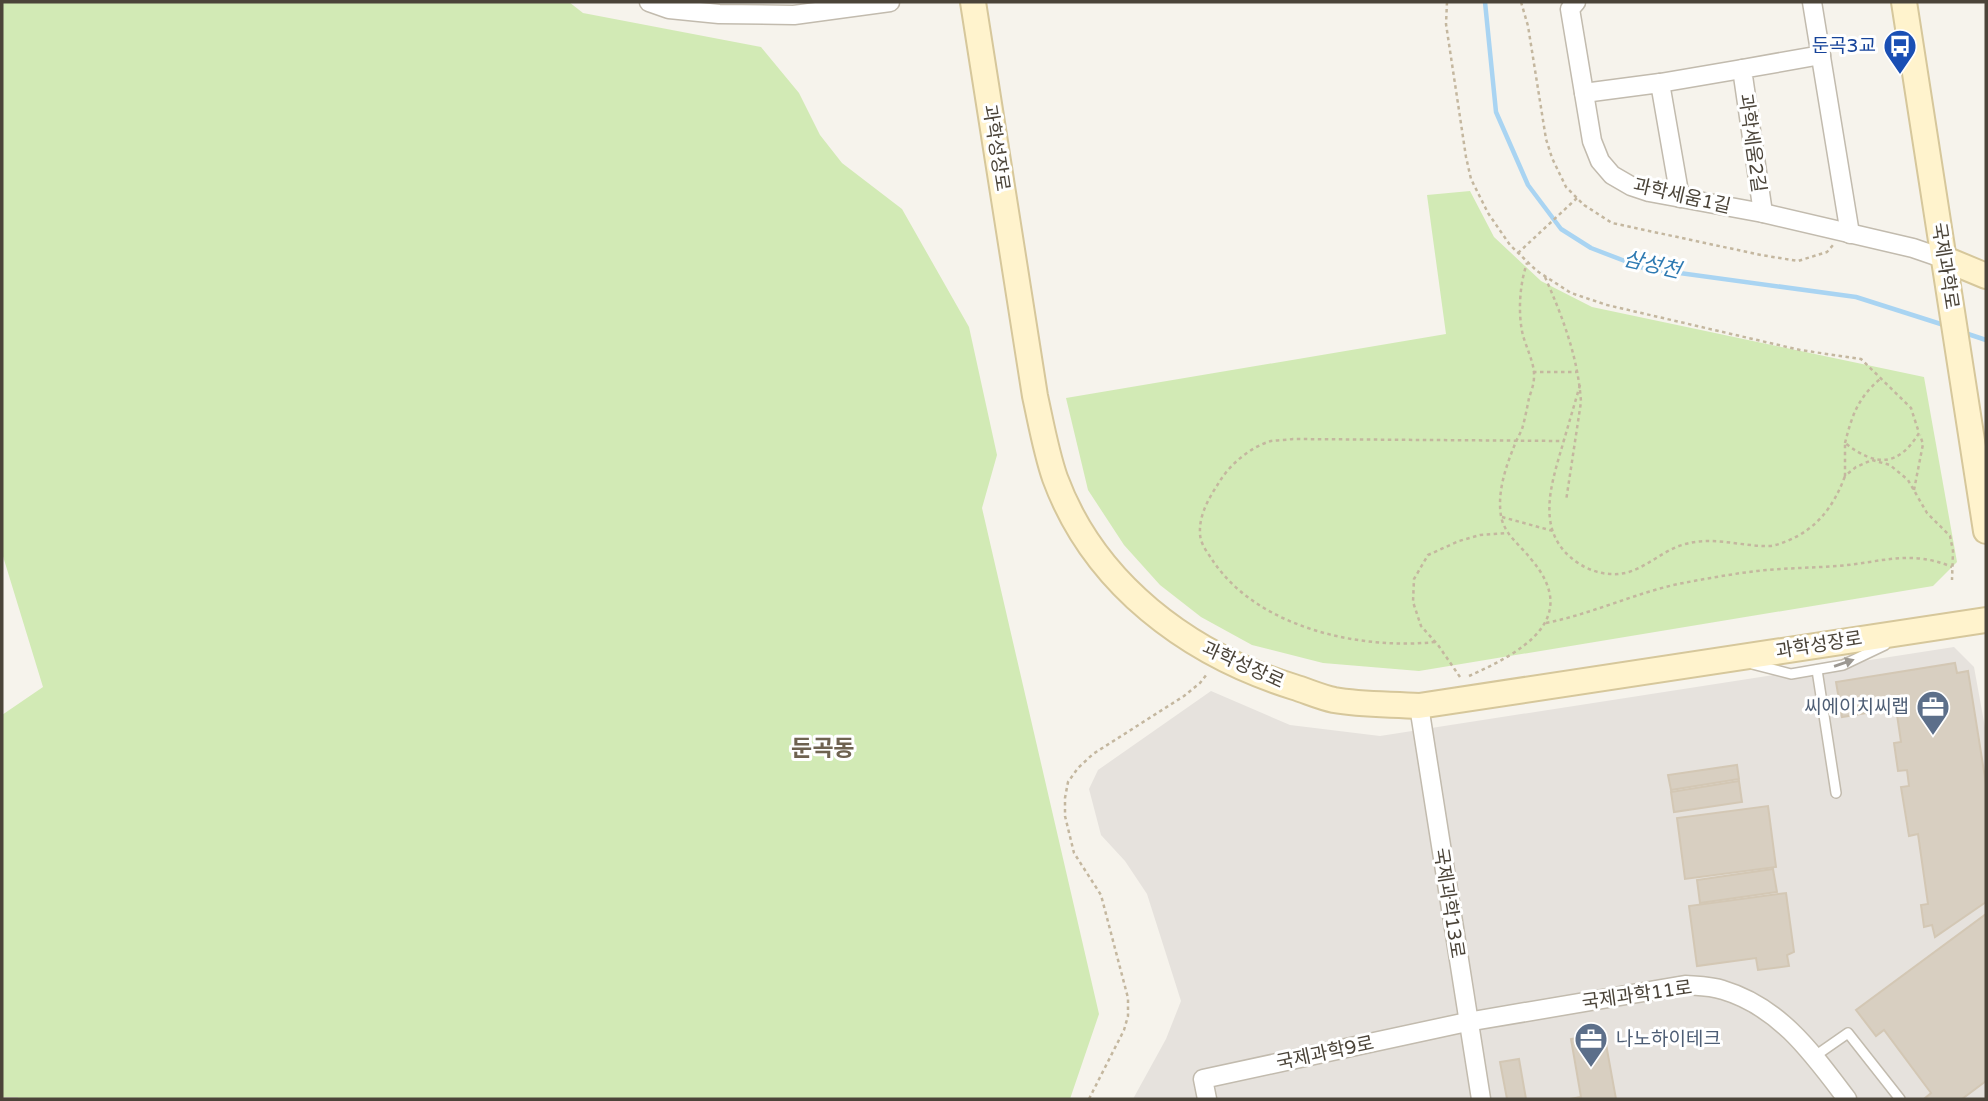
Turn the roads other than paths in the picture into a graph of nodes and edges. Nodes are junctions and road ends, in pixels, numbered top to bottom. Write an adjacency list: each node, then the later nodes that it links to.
1 (649, 2): 2 (street)
2 (890, 2)
3 (973, 2): 21 (street, 과학성장로)
4 (1576, 2): 10 (street, 과학세움1길)
5 (1812, 2): 7 (street)
6 (1904, 2): 14 (street, 국제과학로)
7 (1821, 55): 8 (street, 과학세움2길); 13 (street)
8 (1742, 69): 9 (street); 12 (street, 과학세움2길)
9 (1660, 83): 10 (street); 11 (street)
10 (1584, 93): 11 (street, 과학세움1길)
11 (1680, 198): 12 (street, 과학세움1길)
12 (1763, 214): 13 (street, 과학세움1길)
13 (1850, 234): 14 (street, 과학세움1길)
14 (1945, 259): 15 (street); 16 (street, 국제과학로)
15 (1986, 276)
16 (1986, 531)
17 (1986, 620): 18 (street, 과학성장로)
18 (1914, 631): 19 (street, 과학성장로); 20 (lane, one-way to 18)
19 (1730, 659): 20 (lane); 21 (street, 과학성장로)
20 (1817, 670): 22 (lane)
21 (1419, 706): 23 (street, 국제과학13로)
22 (1836, 793)
23 (1467, 1023): 24 (street, 국제과학11로); 25 (street, 국제과학9로); 26 (street, 국제과학13로)
24 (1815, 1056): 27 (street, 국제과학11로); 28 (lane)
25 (1207, 1099)
26 (1481, 1099)
27 (1847, 1099)
28 (1900, 1099)

